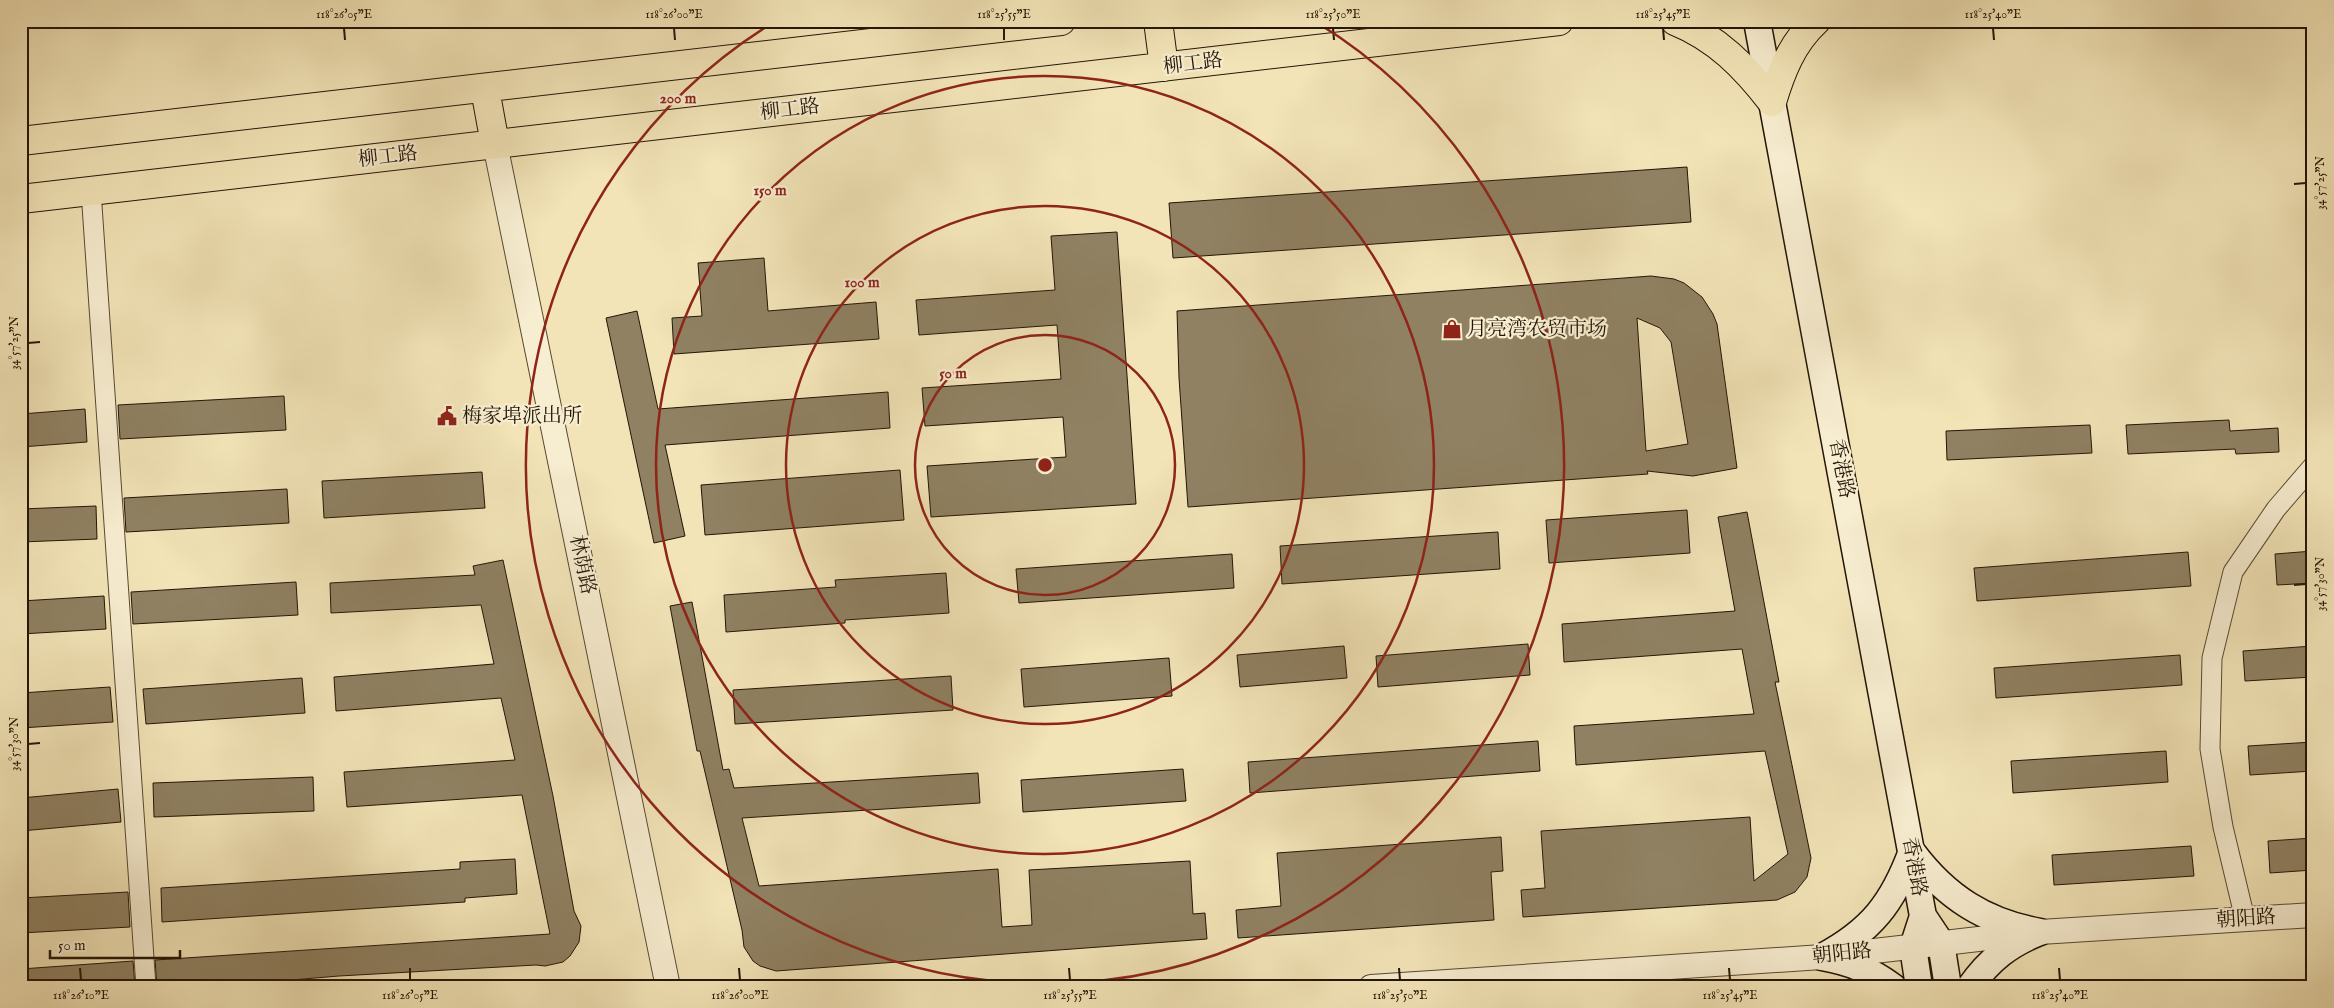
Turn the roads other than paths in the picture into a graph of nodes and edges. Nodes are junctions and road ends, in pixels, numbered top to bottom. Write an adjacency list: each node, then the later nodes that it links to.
1 (1061, 21): 8 (main road)
2 (1158, 21): 7 (main road)
3 (1559, 21): 7 (main road, 柳工路)
4 (1675, 21): 9 (main road)
5 (1757, 21): 9 (main road, 香港路)
6 (1816, 21): 9 (main road)
7 (1164, 67): 11 (main road, 柳工路)
8 (485, 88): 10 (main road); 11 (main road)
9 (1772, 102): 15 (main road, 香港路)
10 (21, 141)
11 (495, 144): 12 (main road, 柳工路); 24 (street, 林荫路)
12 (91, 191): 13 (main road, 柳工路); 23 (street)
13 (21, 199)
14 (2313, 466): 18 (street)
15 (1912, 850): 17 (main road, 香港路); 19 (main road); 22 (main road)
16 (2313, 914): 18 (street, 朝阳路)
17 (1923, 916): 20 (main road, 香港路); 21 (main road, 香港路)
18 (2245, 919): 19 (street, 朝阳路)
19 (2040, 932): 20 (street, 朝阳路); 29 (main road)
20 (1941, 943): 21 (street, 朝阳路); 28 (main road, 香港路)
21 (1912, 946): 22 (street, 朝阳路); 27 (main road, 香港路)
22 (1822, 957): 25 (street, 朝阳路); 26 (main road)
23 (146, 987)
24 (668, 987)
25 (1371, 987)
26 (1893, 987)
27 (1919, 987)
28 (1948, 987)
29 (1970, 987)

